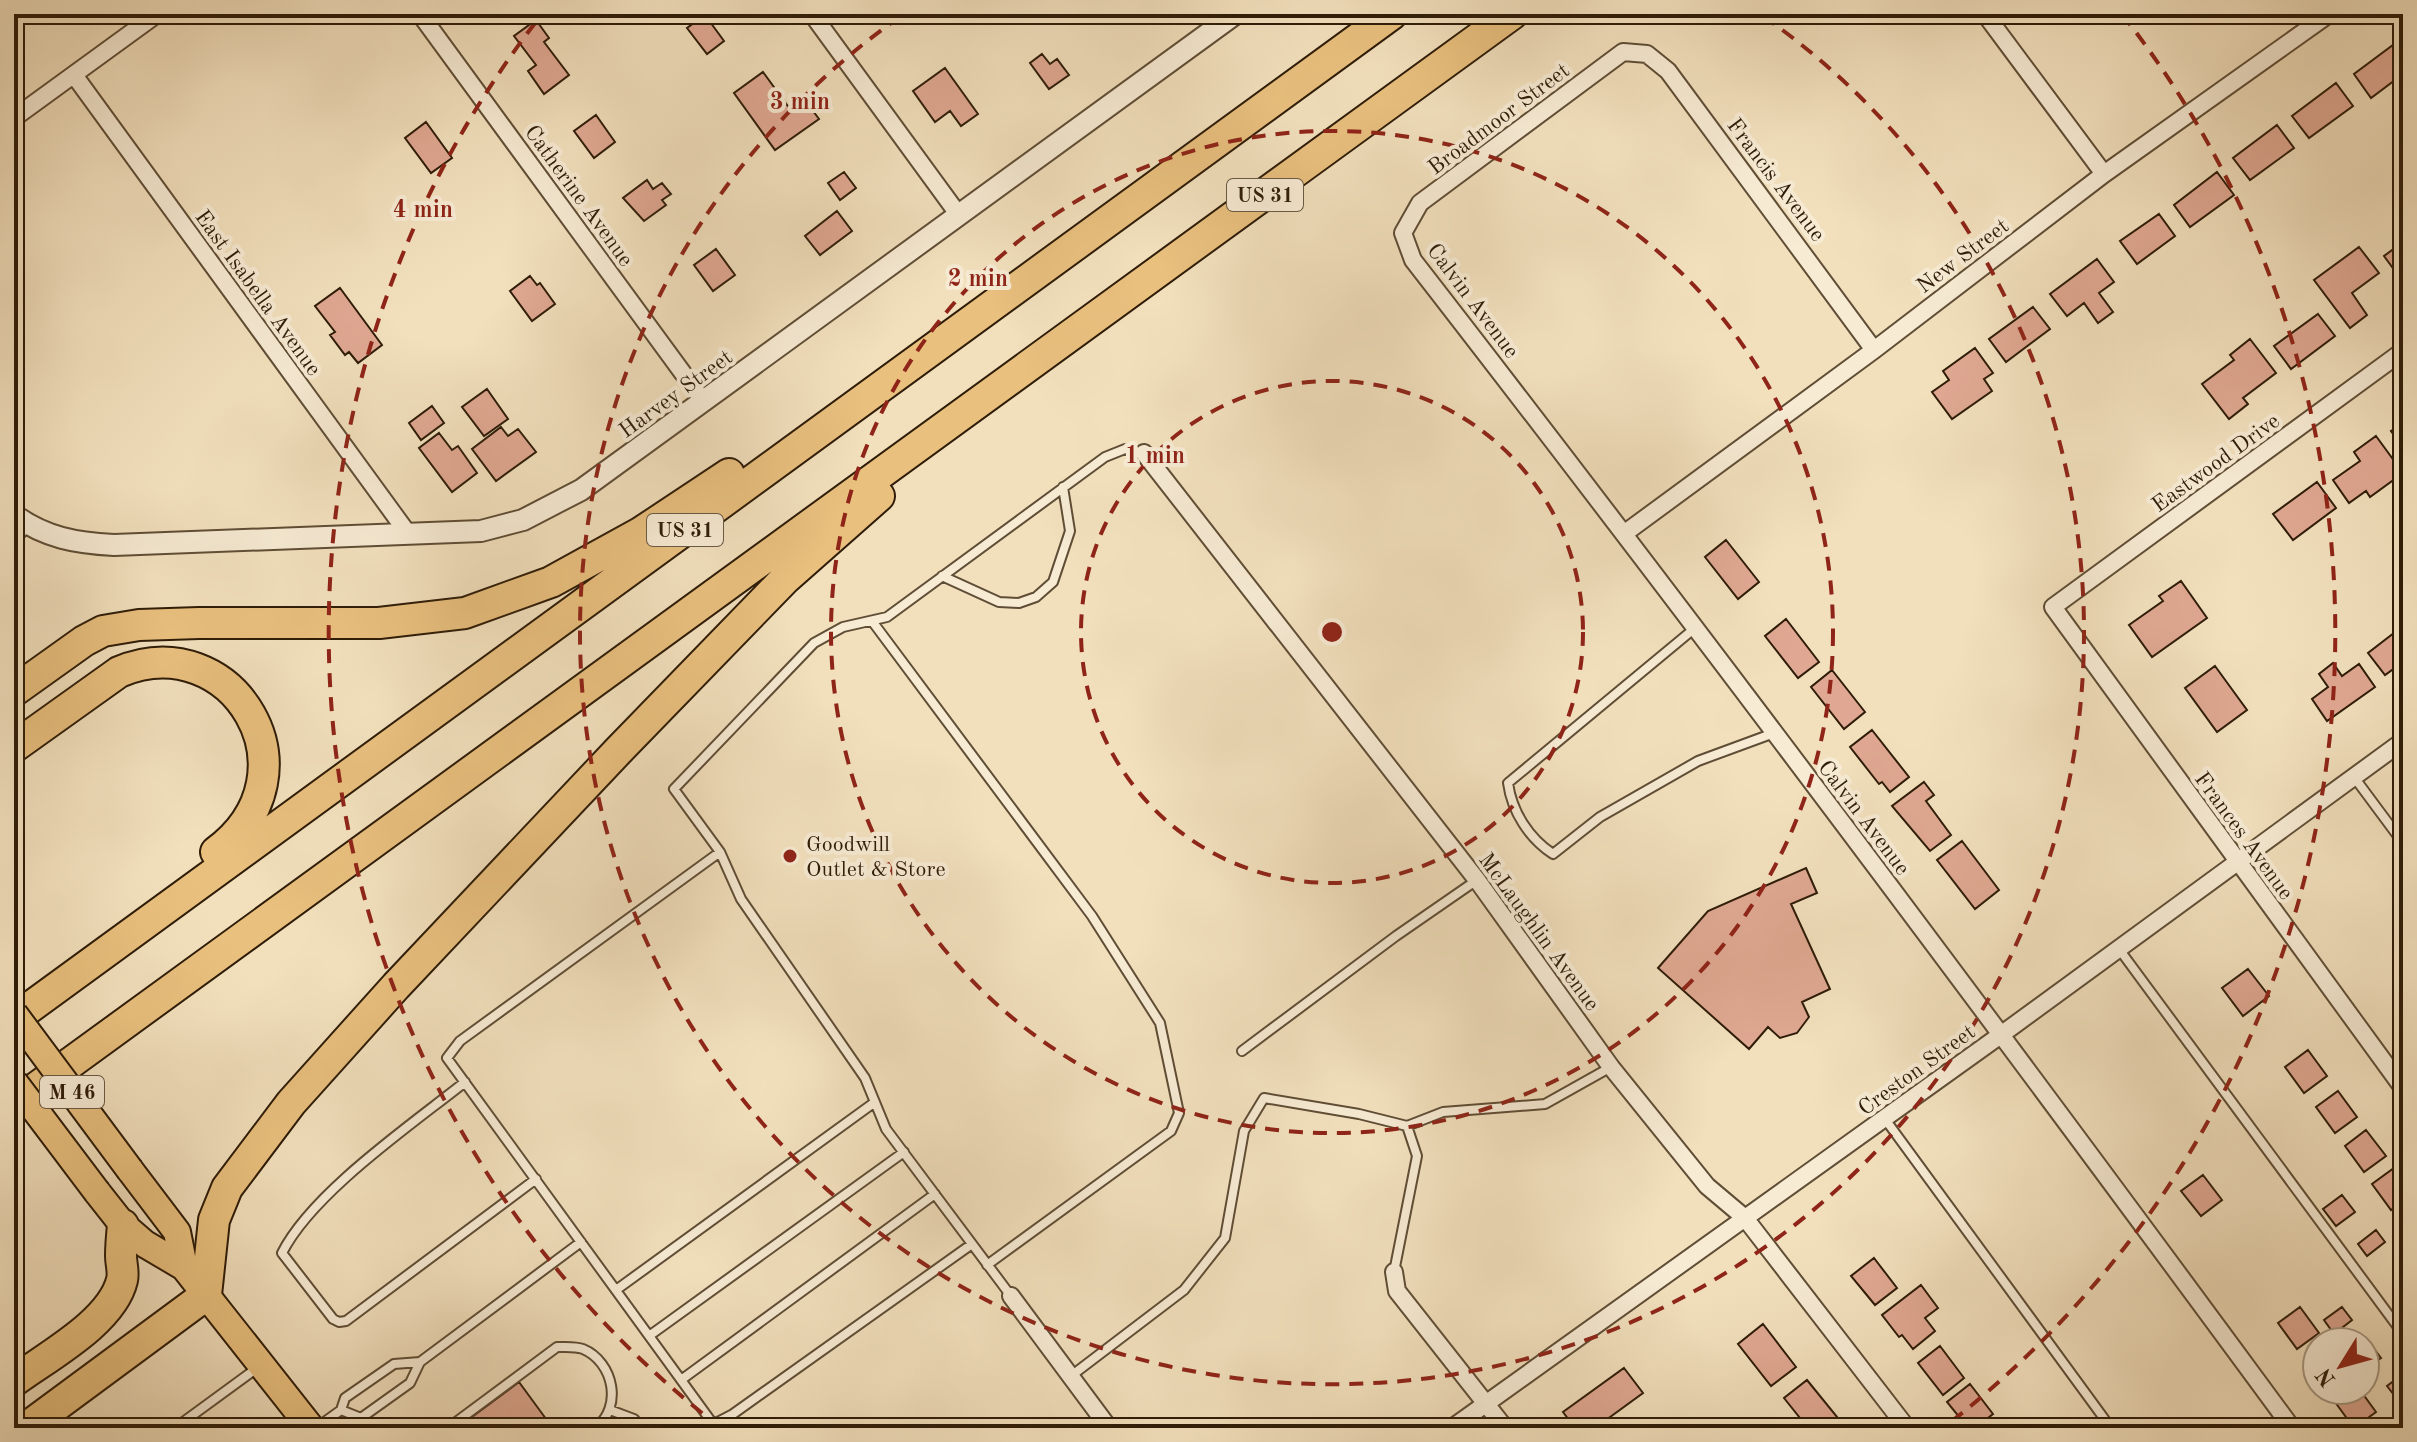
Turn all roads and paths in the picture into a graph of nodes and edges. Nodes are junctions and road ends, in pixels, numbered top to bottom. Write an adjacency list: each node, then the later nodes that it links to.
1 (157, 14): 10 (street)
2 (420, 14): 19 (street, Catherine Avenue)
3 (812, 14): 13 (street)
4 (1235, 14): 13 (street, Harvey Street)
5 (1392, 14): 15 (highway, US 31)
6 (1512, 14): 18 (highway, US 31)
7 (1985, 14): 12 (street)
8 (2329, 14): 12 (street, New Street)
9 (1631, 53): 14 (street, Broadmoor Street); 16 (street, Francis Avenue)
10 (74, 75): 11 (street); 24 (street, East Isabella Avenue)
11 (14, 118)
12 (2104, 174): 16 (street, New Street)
13 (958, 214): 19 (street, Harvey Street)
14 (1403, 233): 23 (street, Calvin Avenue)
15 (977, 317): 29 (highway); 39 (highway, US 31)
16 (1874, 350): 23 (street, New Street)
17 (2403, 351): 26 (street, Eastwood Drive)
18 (1018, 375): 48 (highway, US 31); 62 (highway)
19 (704, 402): 24 (street, Harvey Street)
20 (1144, 453): 21 (lane); 37 (street, McLaughlin Avenue)
21 (1063, 487): 25 (lane); 25 (lane)
22 (19, 527): 24 (street, Harvey Street)
23 (1625, 533): 28 (street, Calvin Avenue)
24 (409, 535)
25 (942, 576): 27 (lane)
26 (2053, 607): 36 (street, Frances Avenue)
27 (872, 621): 35 (lane); 58 (lane)
28 (1697, 627): 30 (street, Calvin Avenue); 30 (lane)
29 (14, 691)
30 (1774, 733): 41 (street, Calvin Avenue)
31 (2403, 741): 33 (street, Creston Street)
32 (14, 747): 39 (highway)
33 (2354, 777): 34 (lane); 36 (street, Creston Street)
34 (2403, 843)
35 (720, 852): 45 (lane); 47 (lane)
36 (2237, 863): 38 (street, Creston Street); 46 (street, Frances Avenue)
37 (1477, 880): 42 (lane); 43 (street, McLaughlin Avenue)
38 (2119, 949): 41 (street, Creston Street); 64 (lane)
39 (61, 985): 40 (highway, US 31)
40 (14, 1017): 59 (main road, M 46, bridge)
41 (2002, 1034): 49 (street, Creston Street); 86 (street, Calvin Avenue)
42 (1242, 1051)
43 (1611, 1067): 50 (lane); 54 (street, McLaughlin Avenue)
44 (14, 1082): 55 (main road, M 46, bridge)
45 (465, 1082): 52 (lane); 52 (lane)
46 (2403, 1088)
47 (875, 1102): 51 (lane); 61 (lane)
48 (14, 1104)
49 (1885, 1119): 54 (street, Creston Street); 85 (lane)
50 (1407, 1126): 60 (lane); 68 (lane)
51 (904, 1152): 53 (lane); 65 (lane)
52 (536, 1179): 56 (lane)
53 (935, 1194): 57 (lane); 69 (lane)
54 (1745, 1218): 71 (street, Creston Street); 84 (street, McLaughlin Avenue)
55 (123, 1225): 59 (main road, M 46); 70 (highway)
56 (581, 1242): 61 (lane); 66 (lane)
57 (972, 1244): 58 (lane); 74 (lane)
58 (987, 1265): 63 (lane)
59 (184, 1267): 62 (main road, M 46)
60 (1394, 1272): 71 (street)
61 (616, 1290): 65 (lane)
62 (206, 1295): 67 (main road, M 46); 75 (highway)
63 (1011, 1296): 68 (street)
64 (2403, 1334)
65 (649, 1336): 69 (lane)
66 (420, 1362): 72 (lane); 72 (lane)
67 (260, 1365): 76 (lane); 77 (main road, M 46)
68 (1071, 1376): 81 (street)
69 (681, 1380): 74 (lane)
70 (14, 1381)
71 (1486, 1403): 82 (street, Creston Street); 83 (street)
72 (341, 1410): 77 (lane)
73 (610, 1410): 78 (lane); 79 (lane); 80 (lane)
74 (711, 1426)
75 (26, 1428)
76 (175, 1428)
77 (313, 1428)
78 (448, 1428)
79 (595, 1428)
80 (641, 1428)
81 (1109, 1428)
82 (1452, 1428)
83 (1505, 1428)
84 (1907, 1428)
85 (2111, 1428)
86 (2292, 1428)

